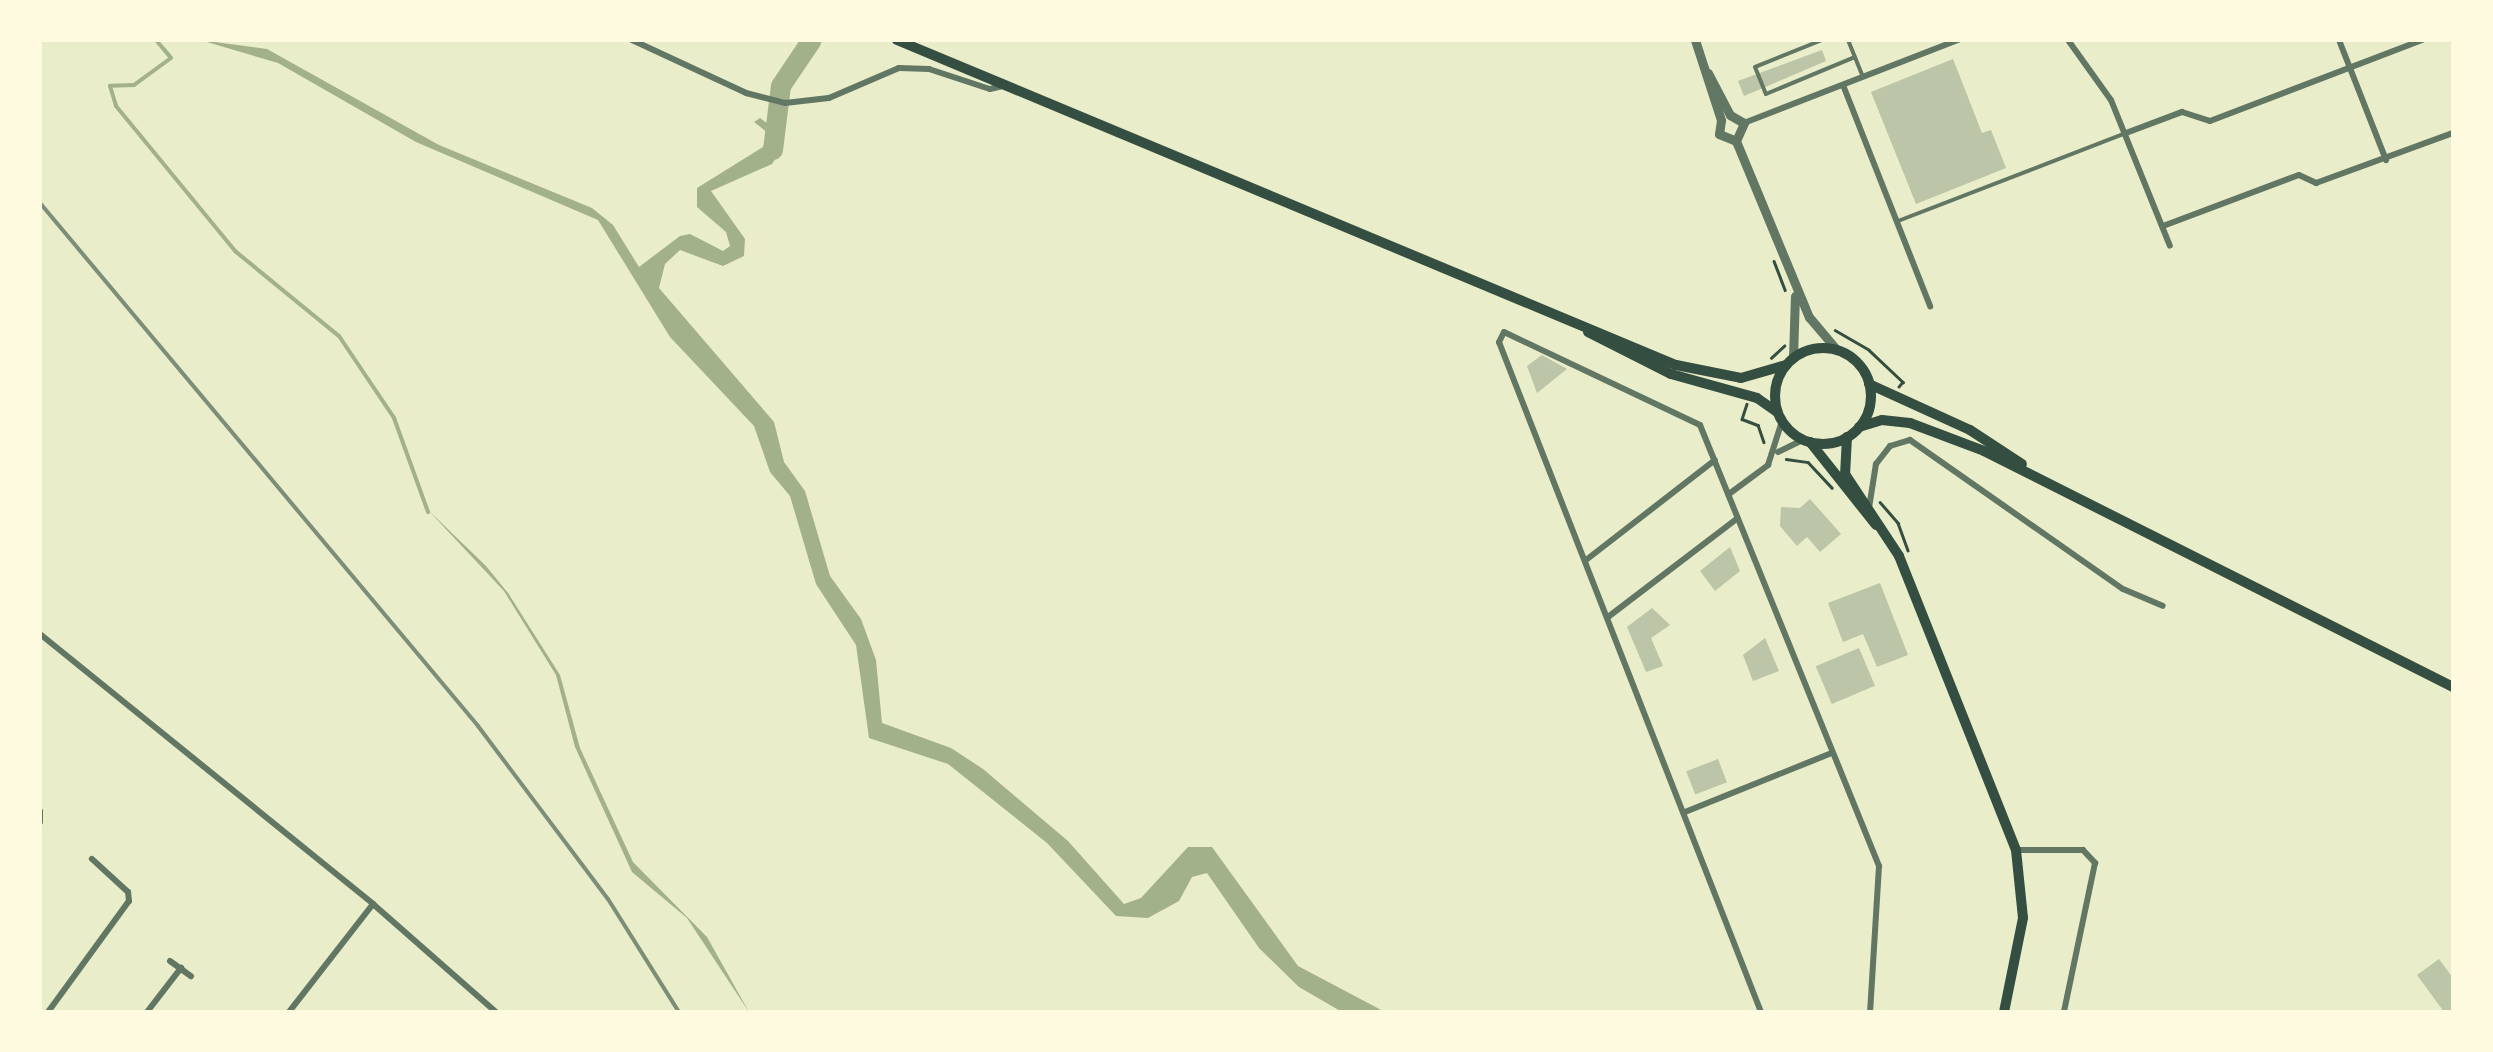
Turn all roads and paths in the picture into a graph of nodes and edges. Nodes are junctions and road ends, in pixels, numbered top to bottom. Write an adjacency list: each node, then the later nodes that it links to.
1 (632, 40): 14 (street)
2 (897, 40): 14 (main road)
3 (1695, 40): 15 (street)
4 (1822, 40): 10 (lane)
5 (1848, 40): 10 (lane)
6 (1958, 40): 12 (street)
7 (2068, 40): 17 (street)
8 (2339, 40): 11 (street)
9 (2422, 40): 11 (street)
10 (1855, 57): 12 (lane)
11 (2350, 68): 17 (street); 20 (street)
12 (1863, 77): 13 (street)
13 (1843, 85): 16 (street); 21 (street)
14 (1004, 86): 26 (main road)
15 (1726, 118): 16 (street); 19 (street)
16 (1744, 123): 19 (street)
17 (2126, 133): 21 (lane); 22 (street)
18 (2453, 134): 20 (street)
19 (1736, 141): 24 (street)
20 (2386, 160): 22 (street)
21 (1897, 222): 25 (street)
22 (2163, 226): 23 (street)
23 (2170, 246)
24 (1783, 260): 29 (street); 31 (street)
25 (1930, 306)
26 (1574, 323): 31 (main road); 35 (main road)
27 (1828, 327): 32 (path)
28 (1786, 343): 30 (path)
29 (1838, 350): 31 (main road); 33 (main road)
30 (1767, 360)
31 (1789, 362): 35 (main road)
32 (1902, 382)
33 (1869, 384): 36 (main road); 42 (main road)
34 (1746, 407): 39 (path)
35 (1780, 417): 38 (main road); 39 (street)
36 (1859, 426): 37 (main road); 42 (main road)
37 (1847, 437): 38 (main road); 44 (main road)
38 (1807, 441): 39 (street); 44 (main road)
39 (1777, 453): 41 (path); 43 (street)
40 (1715, 460): 43 (street); 47 (street); 47 (street)
41 (1817, 470)
42 (2034, 474): 51 (main road)
43 (1729, 494): 45 (street)
44 (1869, 505): 46 (path); 48 (street); 56 (main road)
45 (1738, 518): 49 (street); 52 (street)
46 (1898, 522)
47 (1586, 560): 49 (street)
48 (2163, 606)
49 (1608, 617): 54 (street)
50 (42, 640): 58 (street)
51 (2453, 687)
52 (1832, 753): 54 (street); 67 (street)
53 (40, 812): 55 (street)
54 (1684, 812): 66 (street)
55 (40, 822)
56 (2016, 850): 68 (main road); 69 (street)
57 (92, 859): 62 (street)
58 (372, 904): 64 (street); 65 (street)
59 (170, 960): 60 (street)
60 (180, 968): 61 (street); 63 (street)
61 (191, 976)
62 (48, 1012)
63 (146, 1012)
64 (289, 1012)
65 (496, 1012)
66 (1761, 1012)
67 (1870, 1012)
68 (2004, 1012)
69 (2064, 1012)

